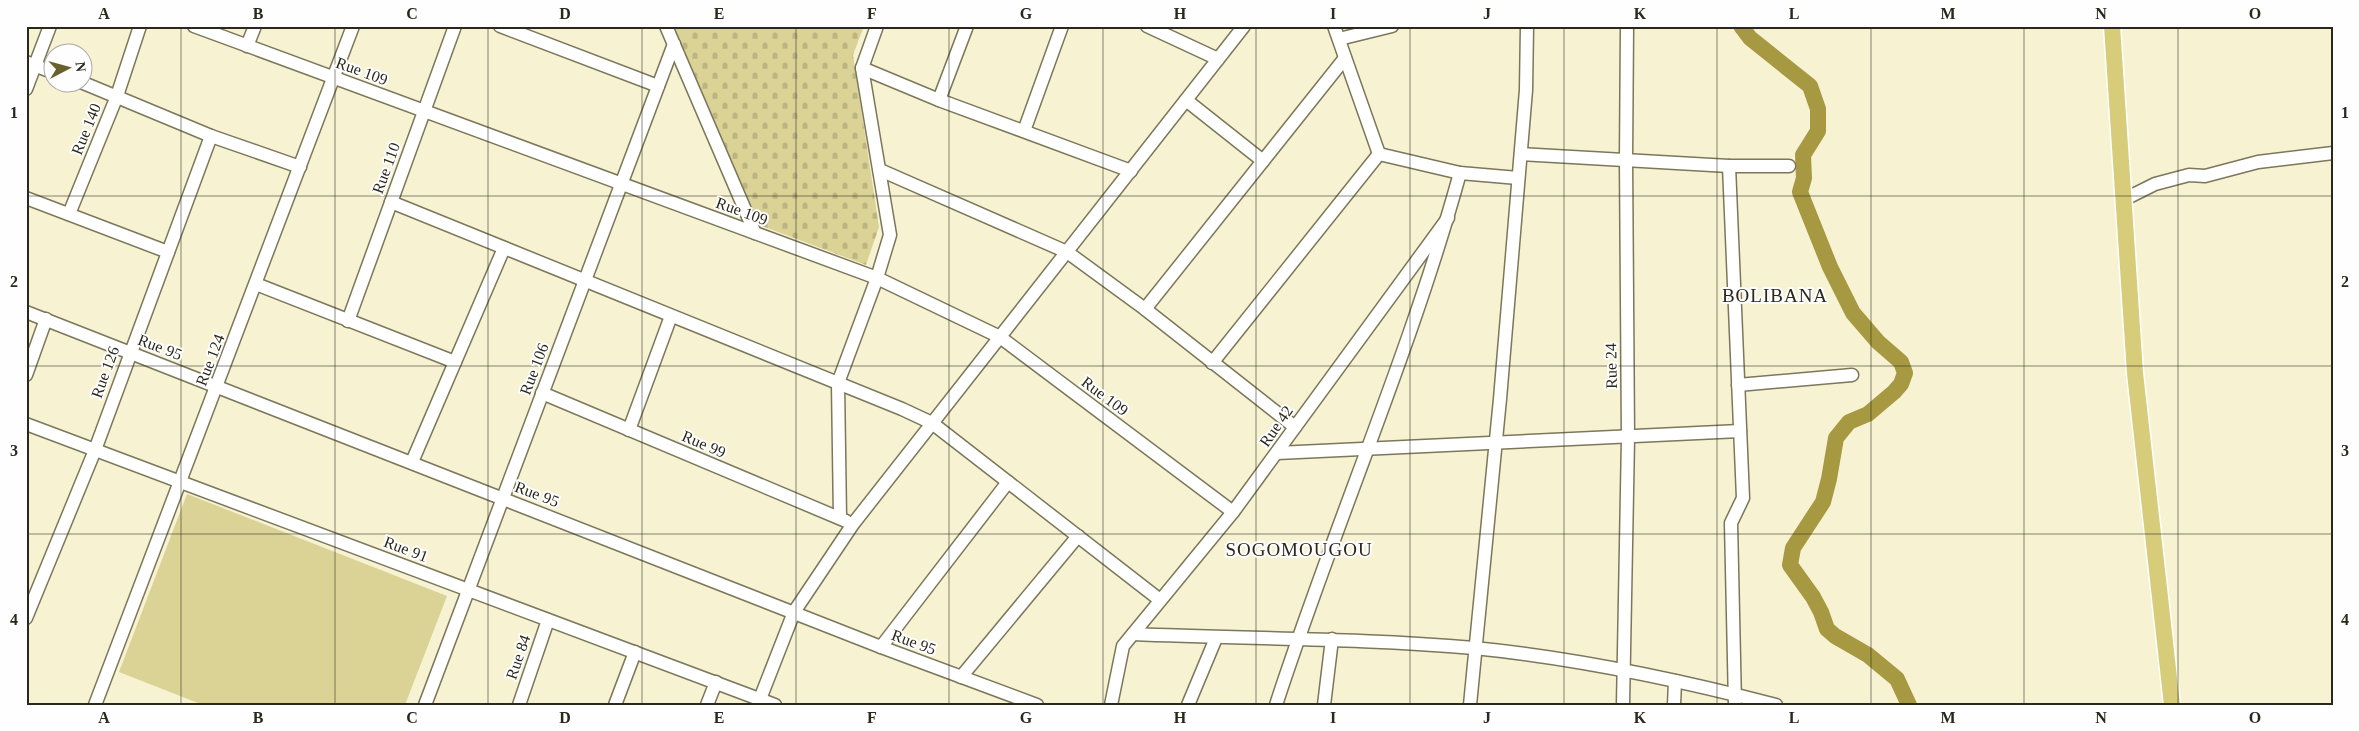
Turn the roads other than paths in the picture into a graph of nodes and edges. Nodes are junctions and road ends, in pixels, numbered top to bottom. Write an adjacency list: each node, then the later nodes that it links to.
1 (50, 26): 24 (street)
2 (140, 26): 30 (street, Rue 140)
3 (194, 26): 21 (street, Rue 109)
4 (256, 26): 21 (street)
5 (353, 26): 26 (street, Rue 124)
6 (456, 26): 33 (street, Rue 110)
7 (500, 26): 28 (street)
8 (666, 26): 20 (street)
9 (877, 26): 25 (street)
10 (967, 26): 31 (street)
11 (1062, 26): 34 (street)
12 (1244, 26): 23 (street)
13 (1334, 26): 19 (street)
14 (1392, 26): 19 (street)
15 (1527, 26): 37 (street)
16 (1627, 26): 39 (street, Rue 24)
17 (2112, 26): 50 (main road)
18 (1151, 27): 23 (street)
19 (1339, 39): 22 (street)
20 (674, 44): 28 (street, Rue 106); 54 (street)
21 (248, 46): 26 (street, Rue 109)
22 (1345, 58): 36 (street); 40 (street)
23 (1218, 59): 32 (street)
24 (31, 64): 29 (street)
25 (862, 68): 31 (street); 44 (street)
26 (334, 78): 33 (street, Rue 109); 43 (street, Rue 124)
27 (92, 86): 30 (street)
28 (658, 86): 48 (street, Rue 106)
29 (26, 88)
30 (117, 96): 35 (street); 52 (street, Rue 140)
31 (939, 100): 34 (street)
32 (1186, 100): 40 (street); 45 (street)
33 (424, 111): 48 (street, Rue 109); 51 (street, Rue 110)
34 (1024, 131): 45 (street)
35 (211, 136): 43 (street); 56 (street, Rue 126)
36 (1379, 154): 46 (street); 69 (street)
37 (1520, 154): 39 (street); 47 (street)
38 (2333, 154): 50 (street)
39 (1626, 160): 41 (street); 81 (street, Rue 24)
40 (1263, 161): 61 (street)
41 (1729, 166): 42 (street); 73 (street)
42 (1789, 166)
43 (300, 167): 60 (street, Rue 124)
44 (880, 170): 57 (street); 58 (street)
45 (1130, 171): 57 (street)
46 (1460, 173): 47 (street); 53 (street, Rue 42)
47 (1518, 178): 82 (street)
48 (621, 184): 54 (street, Rue 109); 59 (street, Rue 106)
49 (26, 198): 52 (street)
50 (2125, 199): 127 (main road)
51 (391, 202): 55 (street); 65 (street, Rue 110)
52 (69, 214): 56 (street)
53 (1448, 218): 78 (street, Rue 42); 83 (street, Rue 42)
54 (755, 233): 58 (street, Rue 109)
55 (504, 248): 59 (street); 68 (street)
56 (168, 252): 67 (street, Rue 126)
57 (1067, 252): 61 (street); 66 (street)
58 (877, 278): 66 (street, Rue 109); 72 (street)
59 (585, 280): 63 (street); 75 (street, Rue 106)
60 (256, 284): 65 (street); 74 (street, Rue 124)
61 (1146, 309): 69 (street)
62 (26, 312): 64 (street, Rue 95)
63 (671, 316): 72 (street); 79 (street)
64 (46, 319): 67 (street, Rue 95); 70 (street)
65 (348, 321): 68 (street)
66 (1000, 337): 76 (street); 90 (street, Rue 109)
67 (130, 352): 74 (street, Rue 95); 84 (street, Rue 126)
68 (455, 362): 86 (street)
69 (1212, 363): 78 (street)
70 (26, 375)
71 (1852, 375): 73 (street)
72 (838, 383): 76 (street); 91 (street)
73 (1738, 385): 80 (street)
74 (217, 386): 86 (street, Rue 95); 87 (street, Rue 124)
75 (542, 394): 79 (street, Rue 99); 89 (street, Rue 106)
76 (932, 423): 88 (street); 92 (street)
77 (26, 424): 84 (street, Rue 91)
78 (1295, 427): 85 (street, Rue 42)
79 (629, 430): 91 (street, Rue 99)
80 (1740, 431): 81 (street); 111 (street)
81 (1628, 438): 82 (street); 106 (street, Rue 24)
82 (1496, 444): 83 (street); 104 (street)
83 (1368, 448): 85 (street); 101 (street, Rue 42)
84 (95, 450): 87 (street, Rue 91); 97 (street, Rue 126)
85 (1277, 453): 90 (street, Rue 42)
86 (412, 462): 89 (street, Rue 95)
87 (181, 482): 94 (street, Rue 91); 112 (street, Rue 124)
88 (1008, 482): 93 (street); 103 (street)
89 (503, 498): 94 (street, Rue 106); 96 (street, Rue 95)
90 (1233, 512): 95 (street, Rue 42)
91 (840, 518): 92 (street, Rue 99)
92 (853, 524): 96 (street)
93 (1078, 536): 95 (street); 107 (street)
94 (468, 590): 98 (street, Rue 91); 113 (street, Rue 106)
95 (1160, 600): 99 (street, Rue 42)
96 (794, 612): 103 (street, Rue 95); 110 (street)
97 (26, 618)
98 (548, 620): 105 (street, Rue 91); 114 (street, Rue 84)
99 (1133, 634): 100 (street); 119 (street, Rue 42)
100 (1216, 638): 101 (street); 120 (street)
101 (1298, 639): 102 (street); 121 (street, Rue 42)
102 (1332, 639): 104 (street); 122 (street)
103 (881, 647): 107 (street, Rue 95)
104 (1475, 648): 106 (street); 123 (street)
105 (635, 652): 109 (street, Rue 91); 115 (street)
106 (1623, 669): 108 (street); 124 (street, Rue 24)
107 (961, 677): 118 (street, Rue 95)
108 (1675, 681): 111 (street); 125 (street)
109 (716, 682): 110 (street, Rue 91); 116 (street)
110 (760, 699): 117 (street, Rue 91)
111 (1735, 700): 126 (street)
112 (95, 705)
113 (425, 705)
114 (519, 705)
115 (616, 705)
116 (707, 705)
117 (775, 705)
118 (1037, 705)
119 (1111, 705)
120 (1188, 705)
121 (1276, 705)
122 (1324, 705)
123 (1470, 705)
124 (1623, 705)
125 (1674, 705)
126 (1776, 705)
127 (2172, 705)

